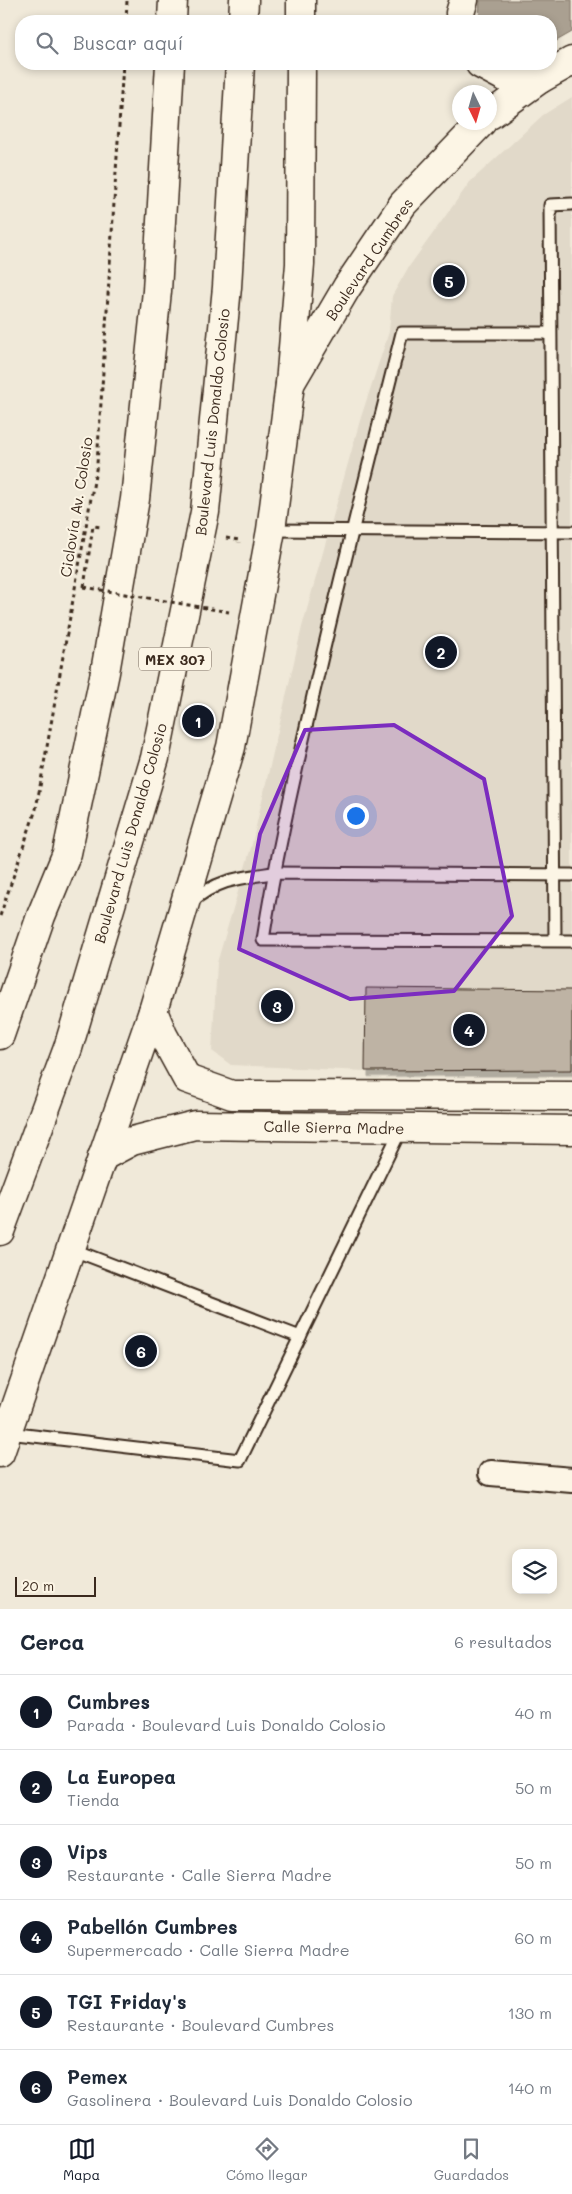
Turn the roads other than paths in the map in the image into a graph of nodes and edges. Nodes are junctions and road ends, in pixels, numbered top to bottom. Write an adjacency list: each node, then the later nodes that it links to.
1 (173, 0): 5 (main road)
2 (244, 0): 6 (main road)
3 (301, 0): 7 (main road)
4 (464, 0): 8 (main road)
5 (172, 15)
6 (243, 15)
7 (301, 15)
8 (460, 15)
9 (572, 61): 10 (main road)
10 (557, 69)
11 (170, 70): 33 (main road)
12 (240, 70): 40 (main road, Boulevard Luis Donaldo Colosio / MEX 307)
13 (301, 70): 21 (main road)
14 (491, 70): 16 (main road)
15 (556, 70): 16 (main road)
16 (540, 79): 17 (main road)
17 (497, 110)
18 (474, 130): 21 (main road, Boulevard Cumbres)
19 (572, 204): 20 (lane)
20 (550, 333): 23 (lane); 24 (lane)
21 (290, 384): 22 (main road)
22 (271, 530): 23 (lane); 29 (main road)
23 (351, 530): 24 (lane); 26 (lane)
24 (552, 532): 25 (lane); 27 (lane)
25 (572, 532)
26 (273, 873): 27 (lane); 29 (lane); 30 (lane)
27 (555, 876): 28 (lane); 30 (lane)
28 (572, 876)
29 (185, 908): 32 (main road)
30 (555, 940): 31 (lane)
31 (572, 941)
32 (153, 1011): 34 (main road, Calle Sierra Madre); 39 (main road)
33 (0, 1034)
34 (232, 1096): 35 (main road, Calle Sierra Madre); 36 (street)
35 (572, 1096)
36 (231, 1126): 37 (main road, Calle Sierra Madre); 39 (main road, Calle Sierra Madre)
37 (402, 1128): 38 (main road, Calle Sierra Madre); 42 (lane)
38 (572, 1130)
39 (102, 1157): 41 (main road)
40 (0, 1231)
41 (70, 1249): 42 (lane); 43 (main road)
42 (300, 1337): 43 (lane)
43 (3, 1443)
44 (491, 1473): 45 (street)
45 (572, 1480)

